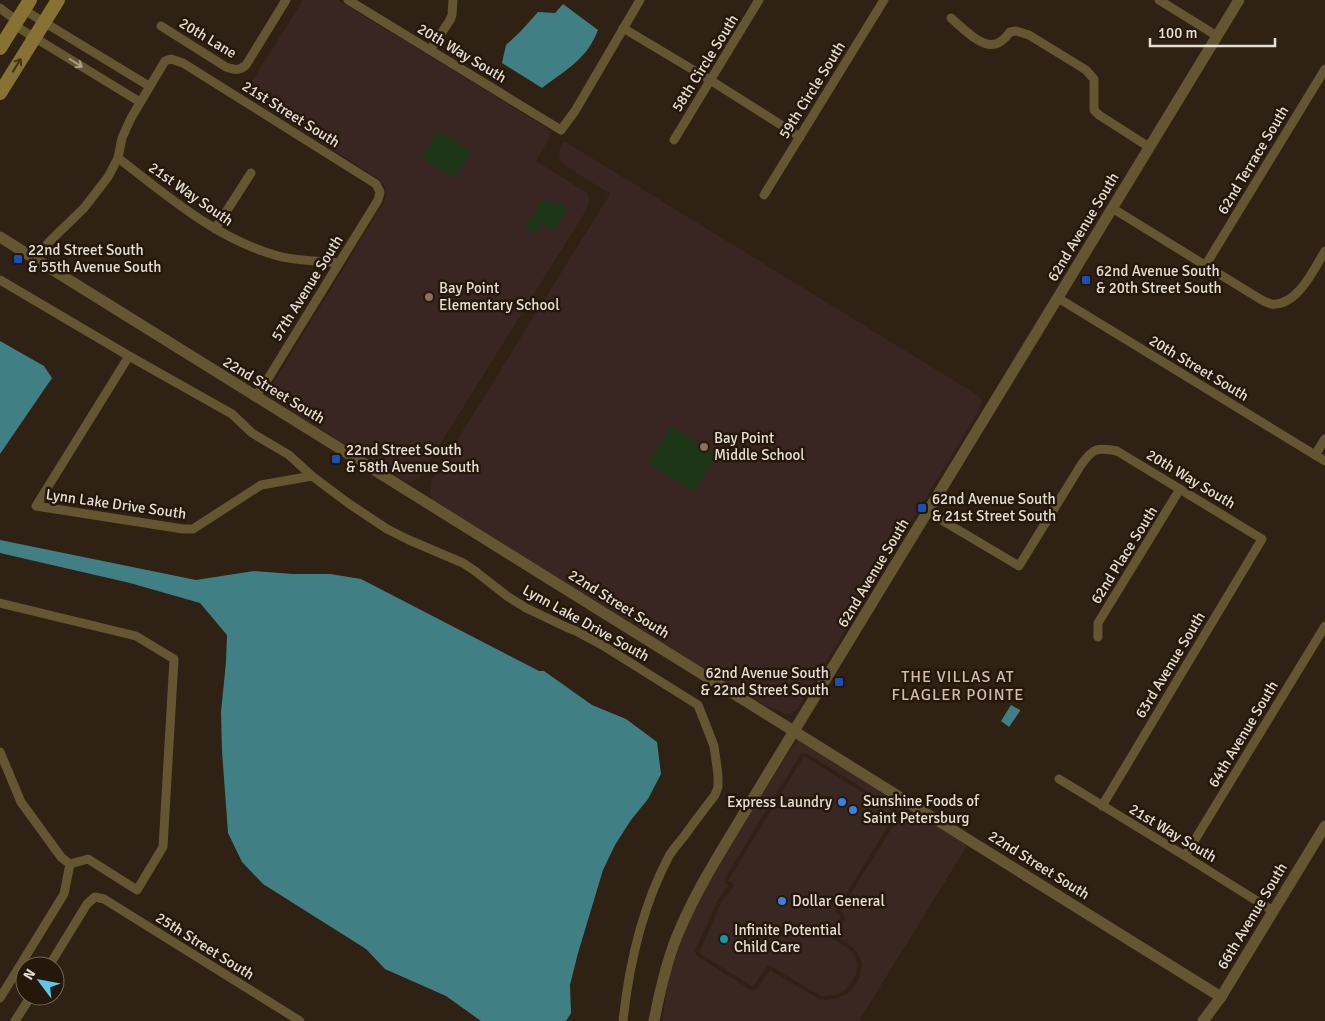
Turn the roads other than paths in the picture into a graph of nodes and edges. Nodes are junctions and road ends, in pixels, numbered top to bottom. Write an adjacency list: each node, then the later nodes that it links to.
1 (58, 0): 13 (main road)
2 (286, 0): 14 (street, 20th Lane)
3 (348, 0): 19 (street, 20th Way South)
4 (453, 0): 19 (street)
5 (640, 0): 15 (street)
6 (760, 0): 21 (street, 58th Circle South)
7 (884, 0): 25 (street, 59th Circle South)
8 (1159, 0): 16 (street)
9 (1239, 0): 16 (street, 62nd Avenue South)
10 (0, 8): 11 (street)
11 (21, 14): 13 (street); 17 (street); 18 (main road)
12 (951, 18): 27 (street)
13 (44, 22): 17 (main road); 22 (street)
14 (161, 26)
15 (623, 28): 19 (street, 20th Way South); 21 (street)
16 (1218, 36): 27 (street, 62nd Avenue South)
17 (34, 38): 23 (main road, one-way to 17); 24 (street, one-way to 24)
18 (0, 48)
19 (430, 50)
20 (1325, 69): 38 (street, 62nd Terrace South)
21 (710, 80): 25 (street); 26 (street, 58th Circle South)
22 (149, 86): 24 (street); 30 (street, 21st Street South)
23 (0, 93)
24 (140, 102): 28 (street)
25 (800, 137): 31 (street, 59th Circle South)
26 (674, 140)
27 (1149, 147): 32 (street, 62nd Avenue South)
28 (118, 158): 33 (street, 21st Way South); 36 (street)
29 (250, 173): 33 (street)
30 (380, 192): 37 (street, 57th Avenue South)
31 (764, 195)
32 (1112, 208): 38 (street); 40 (street, 62nd Avenue South)
33 (216, 230): 37 (street, 21st Way South)
34 (0, 237): 36 (street, 22nd Street South)
35 (1325, 251): 38 (street)
36 (36, 259): 42 (street, 22nd Street South)
37 (340, 262): 42 (street, 57th Avenue South)
38 (1206, 266)
39 (0, 280): 41 (street)
40 (1058, 298): 44 (street, 20th Street South); 48 (street, 62nd Avenue South)
41 (129, 356): 46 (street); 46 (street, Lynn Lake Drive South)
42 (255, 397): 53 (street, 22nd Street South)
43 (1325, 439): 44 (street)
44 (1315, 455): 45 (street, 20th Street South)
45 (1325, 461)
46 (312, 476): 67 (street, Lynn Lake Drive South)
47 (1180, 489): 48 (street, 20th Way South); 49 (street, 20th Way South); 52 (street, 62nd Place South)
48 (928, 512): 53 (street, 62nd Avenue South)
49 (1262, 539): 56 (street, 63rd Avenue South)
50 (0, 603): 59 (street)
51 (1325, 626): 58 (street, 64th Avenue South)
52 (1098, 637)
53 (795, 731): 62 (street, 22nd Street South); 68 (street, 62nd Avenue South)
54 (0, 752): 59 (street)
55 (1059, 779): 56 (street, 21st Way South)
56 (1102, 806): 58 (street, 21st Way South)
57 (1325, 826): 60 (street, 66th Avenue South)
58 (1185, 856): 60 (street, 21st Way South)
59 (70, 864): 63 (street)
60 (1273, 911): 62 (street, 66th Avenue South)
61 (55, 956): 66 (street, 25th Street South)
62 (1221, 996): 69 (street, 66th Avenue South)
63 (0, 998)
64 (25, 1006): 65 (street)
65 (15, 1021)
66 (300, 1021)
67 (623, 1021)
68 (654, 1021)
69 (1203, 1021)

